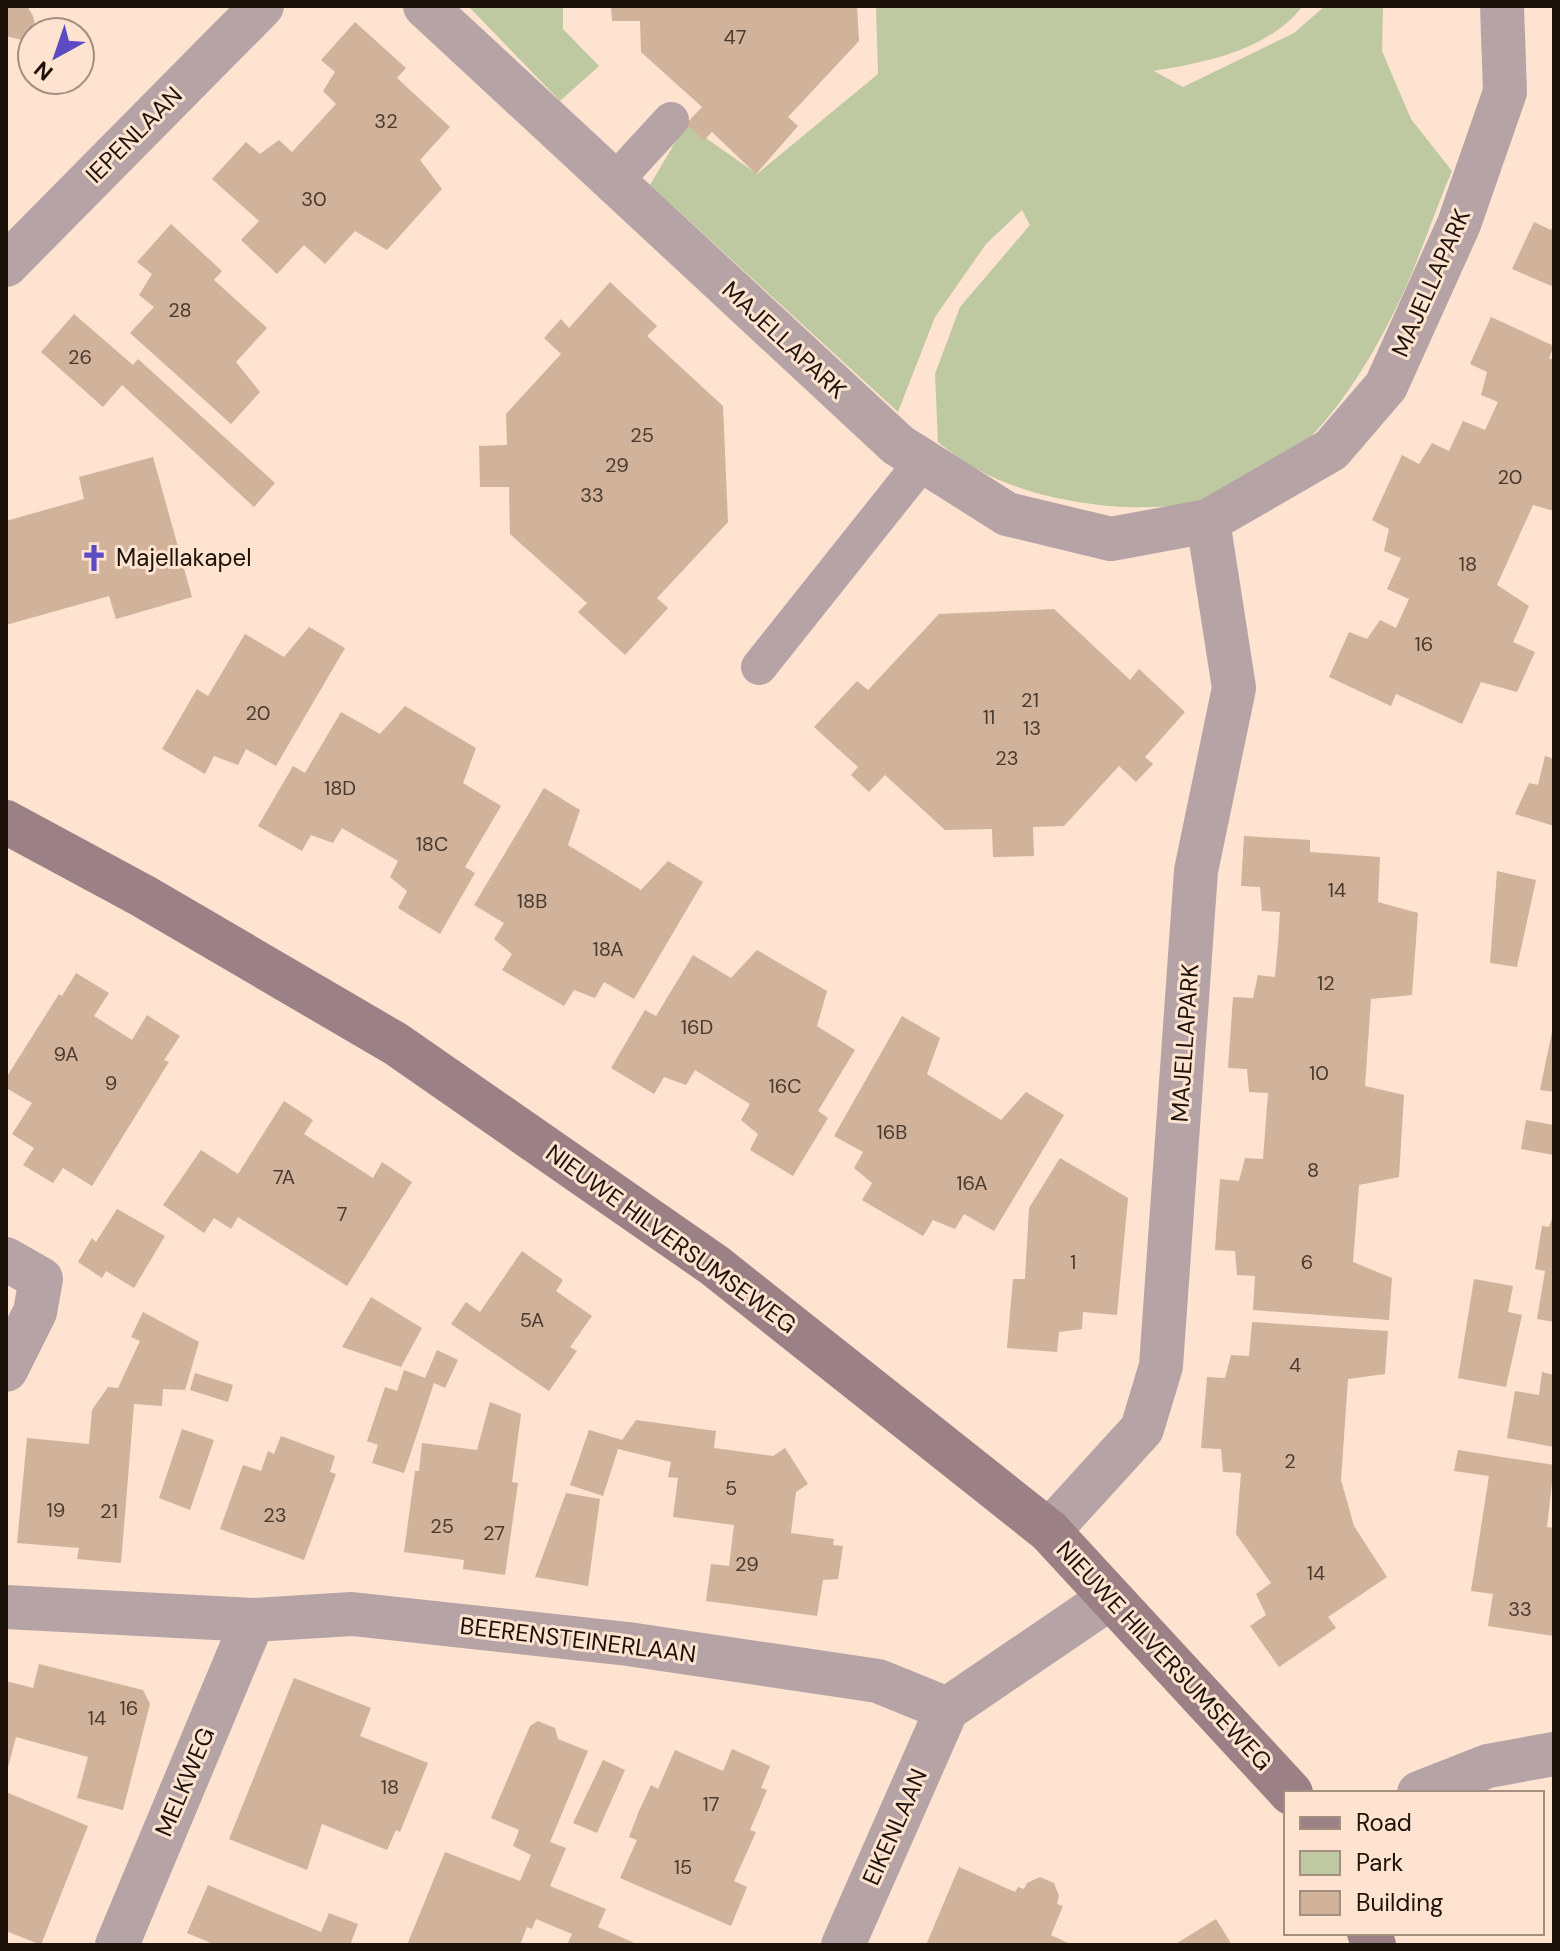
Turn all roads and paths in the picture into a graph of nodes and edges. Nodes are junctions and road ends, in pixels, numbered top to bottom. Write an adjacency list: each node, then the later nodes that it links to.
1 (262, 6): 6 (street, IEPENLAAN)
2 (425, 6): 5 (street, MAJELLAPARK)
3 (1502, 6): 8 (street, MAJELLAPARK)
4 (671, 120): 5 (lane)
5 (614, 182): 7 (street, MAJELLAPARK)
6 (6, 265)
7 (923, 461): 8 (street, MAJELLAPARK); 9 (lane)
8 (1208, 521): 13 (street, MAJELLAPARK)
9 (759, 667)
10 (6, 822): 13 (street, NIEUWE HILVERSUMSEWEG)
11 (6, 1259): 12 (street)
12 (6, 1370)
13 (1049, 1531): 14 (street, NIEUWE HILVERSUMSEWEG)
14 (1110, 1598): 17 (street); 19 (street, NIEUWE HILVERSUMSEWEG)
15 (6, 1607): 16 (street, BEERENSTEINERLAAN)
16 (253, 1620): 17 (street, BEERENSTEINERLAAN); 21 (street, MELKWEG)
17 (947, 1709): 22 (street, EIKENLAAN)
18 (1554, 1754): 20 (street)
19 (1289, 1791)
20 (1424, 1791)
21 (117, 1945)
22 (843, 1945)

